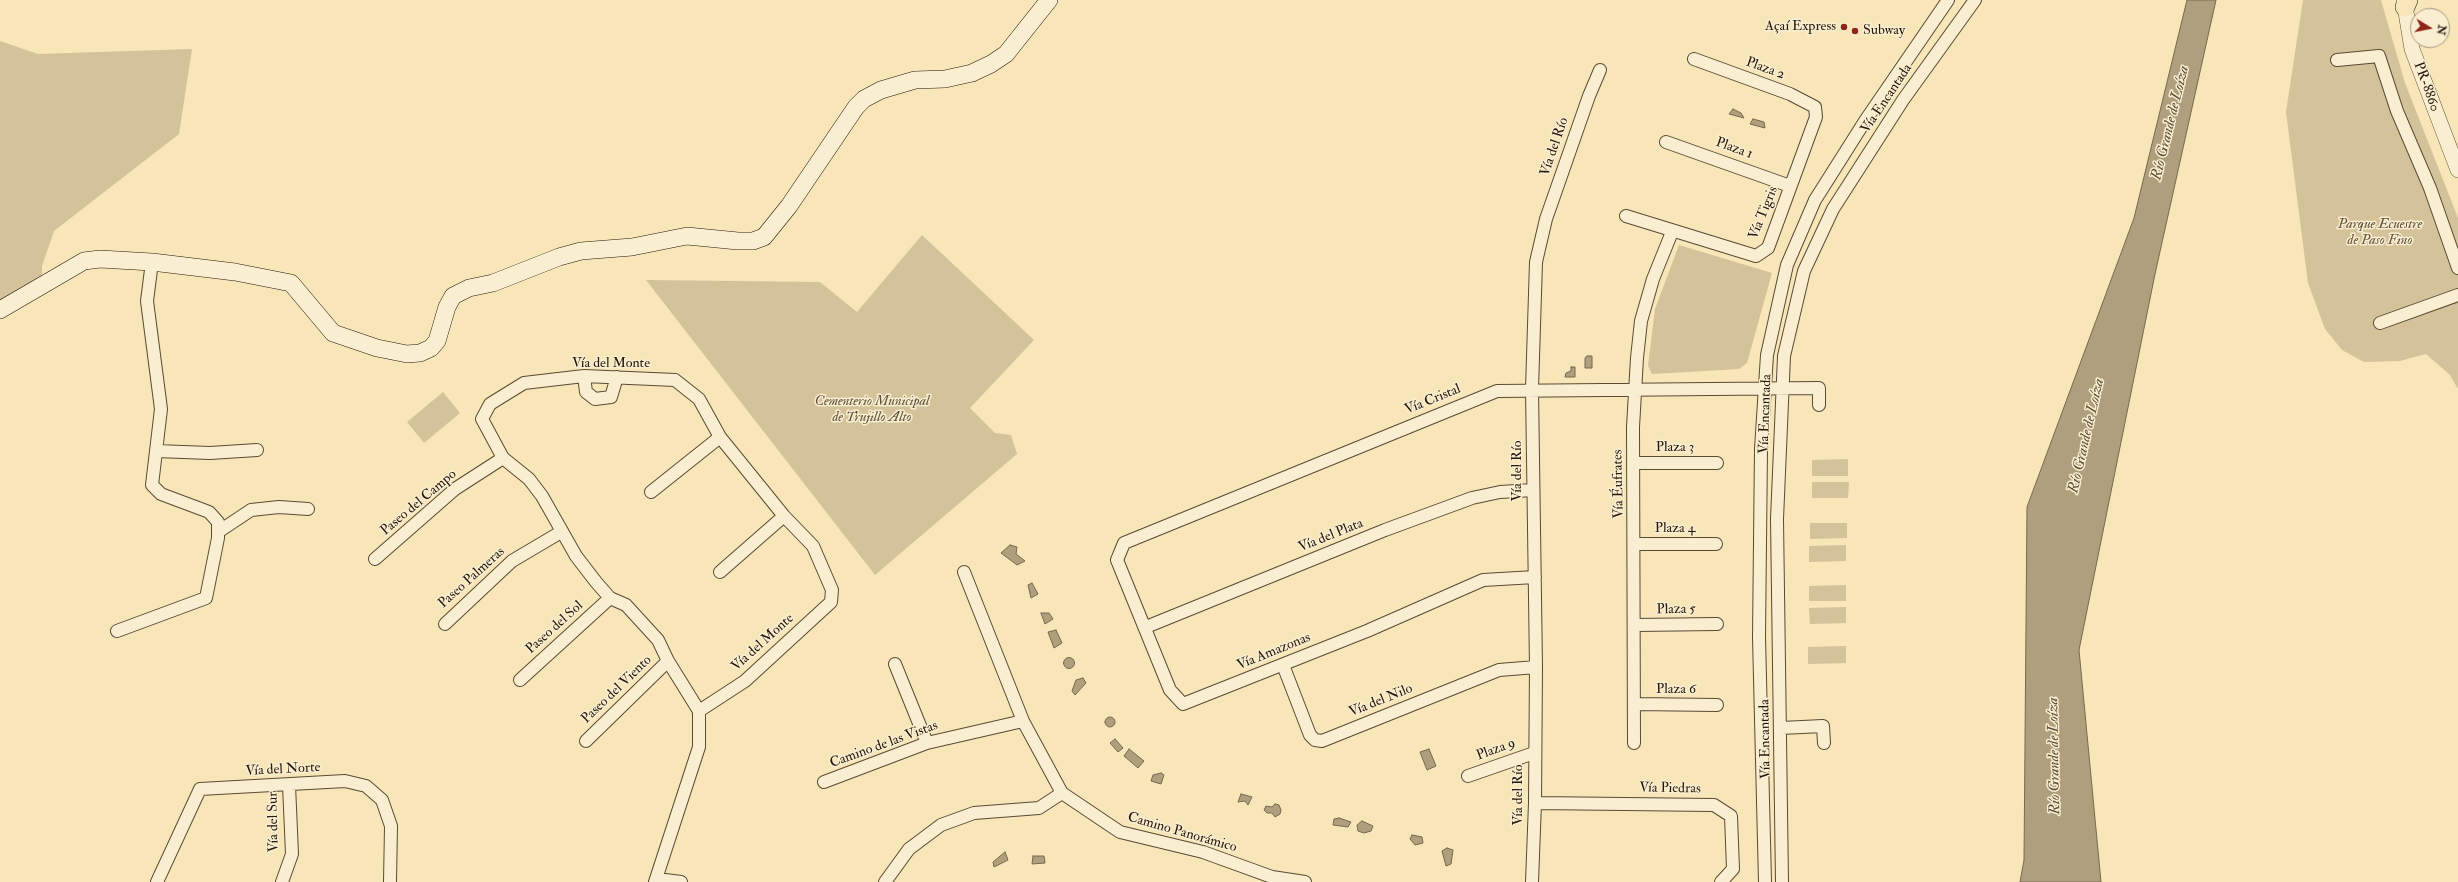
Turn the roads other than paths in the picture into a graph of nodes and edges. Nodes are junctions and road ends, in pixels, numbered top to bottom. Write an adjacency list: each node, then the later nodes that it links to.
1 (1050, 0): 14 (main road)
2 (1948, 0): 21 (street, Vía Encantada)
3 (1975, 0): 22 (street, Vía Encantada)
4 (2406, 2): 10 (street, PR-8860 / PR-8860)
5 (1694, 59): 8 (street, Plaza 2)
6 (2338, 60): 15 (street)
7 (1600, 70): 23 (street, Vía del Río)
8 (1816, 117): 11 (street, Vía Tigris)
9 (1666, 142): 11 (street, Plaza 1)
10 (2458, 170)
11 (1790, 186): 13 (street, Vía Tigris)
12 (1626, 216): 13 (street, Vía Tigris)
13 (1672, 232): 24 (street, Vía Éufrates)
14 (152, 262): 17 (main road); 28 (street)
15 (2458, 268)
16 (2458, 295): 18 (street)
17 (0, 310)
18 (2380, 323)
19 (584, 376): 20 (street, Vía del Monte); 20 (street); 29 (street, Vía del Monte)
20 (617, 377): 26 (street, Vía del Monte)
21 (1764, 388): 22 (street, Vía Cristal); 24 (street, Vía Cristal); 80 (street, Vía Encantada)
22 (1782, 388): 25 (street, Vía Cristal); 60 (street, Vía Encantada)
23 (1532, 389): 24 (street, Vía Cristal); 32 (street, Vía del Río); 40 (street, Vía Cristal)
24 (1636, 390): 30 (street, Vía Éufrates)
25 (1819, 405)
26 (720, 437): 33 (street); 35 (street, Vía del Monte)
27 (257, 450): 28 (street)
28 (156, 451): 36 (street)
29 (503, 458): 37 (street, Vía del Monte); 41 (street, Paseo del Campo)
30 (1634, 463): 31 (street, Plaza 3); 38 (street, Vía Éufrates)
31 (1717, 463)
32 (1533, 490): 44 (street, Vía del Río); 49 (street, Vía del Plata)
33 (650, 492)
34 (308, 509): 36 (street)
35 (784, 516): 42 (street); 58 (street, Vía del Monte)
36 (218, 532): 50 (street)
37 (561, 532): 45 (street, Vía del Monte); 46 (street, Paseo Palmeras)
38 (1635, 544): 39 (street, Plaza 4); 48 (street, Vía Éufrates)
39 (1716, 544)
40 (1121, 551): 49 (street, Vía Amazonas)
41 (375, 559)
42 (720, 572)
43 (964, 572): 59 (street, Camino Panorámico)
44 (1535, 576): 53 (street, Vía Amazonas); 54 (street, Vía del Río)
45 (610, 598): 51 (street, Vía del Monte); 55 (street, Paseo del Sol)
46 (444, 624)
47 (1717, 624): 48 (street, Plaza 5)
48 (1635, 625): 56 (street, Vía Éufrates)
49 (1146, 627): 53 (street, Vía Amazonas)
50 (117, 631)
51 (668, 661): 58 (street, Vía del Monte); 61 (street, Paseo del Viento)
52 (895, 664): 62 (street)
53 (1283, 665): 54 (street, Vía del Nilo)
54 (1536, 668): 65 (street, Vía del Río)
55 (520, 680)
56 (1634, 704): 57 (street, Plaza 6); 63 (street, Vía Éufrates)
57 (1717, 705)
58 (699, 711): 71 (street)
59 (1023, 721): 62 (street, Camino de las Vistas); 69 (street, Camino Panorámico)
60 (1781, 728): 64 (street); 81 (street, Vía Encantada)
61 (586, 741)
62 (927, 743): 67 (street, Camino de las Vistas)
63 (1634, 743)
64 (1824, 743)
65 (1534, 753): 66 (street, Plaza 9); 70 (street, Vía del Río)
66 (1468, 776)
67 (824, 782)
68 (289, 785): 72 (street, Vía del Norte); 73 (street, Vía del Sur); 74 (street, Vía del Norte)
69 (1062, 793): 76 (street); 77 (street, Camino Panorámico)
70 (1535, 803): 78 (street, Vía del Río); 79 (street, Vía Piedras)
71 (656, 880): 75 (street)
72 (157, 882)
73 (282, 882)
74 (390, 882)
75 (680, 882)
76 (885, 882)
77 (1305, 882)
78 (1532, 882)
79 (1721, 882)
80 (1765, 882)
81 (1782, 882)

